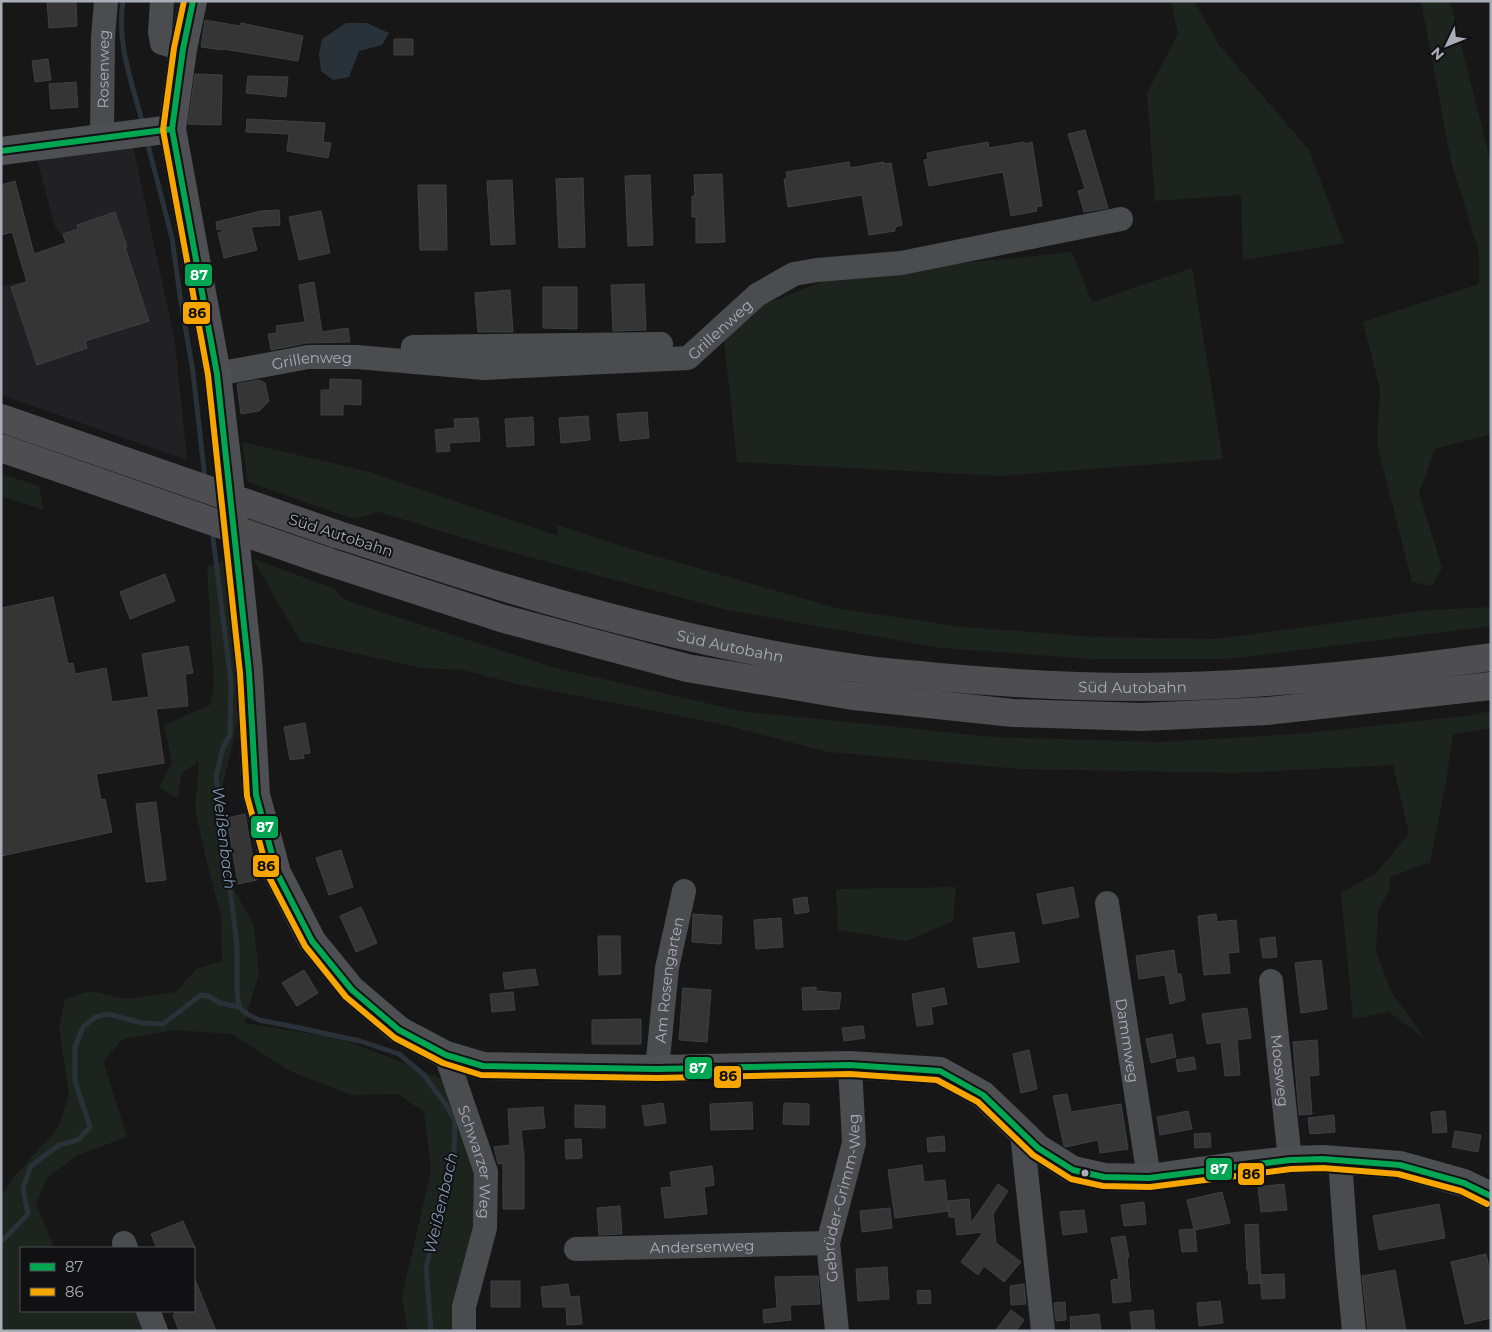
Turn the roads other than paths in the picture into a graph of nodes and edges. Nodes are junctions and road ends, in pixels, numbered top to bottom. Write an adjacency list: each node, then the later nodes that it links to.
1 (106, 1): 5 (street, Rosenweg)
2 (162, 1): 4 (street)
3 (193, 1): 4 (main road)
4 (183, 49): 5 (main road)
5 (137, 133): 6 (main road); 10 (main road)
6 (1, 151)
7 (1121, 219): 9 (street, Grillenweg)
8 (665, 344): 9 (street)
9 (413, 362): 10 (street, Grillenweg)
10 (217, 374): 18 (main road)
11 (1, 418): 13 (highway, Süd Autobahn, bridge)
12 (1, 448): 14 (highway, Süd Autobahn, bridge)
13 (1491, 657)
14 (1491, 686)
15 (684, 891): 20 (street, Am Rosengarten)
16 (1107, 903): 24 (street, Dammweg)
17 (1271, 981): 22 (street, Moosweg)
18 (446, 1055): 20 (main road); 30 (street, Schwarzer Weg)
19 (850, 1065): 20 (main road); 21 (main road); 26 (street, Gebrüder-Grimm-Weg)
20 (657, 1069)
21 (1022, 1133): 24 (main road); 32 (street)
22 (1290, 1160): 23 (main road); 24 (main road)
23 (1340, 1161): 25 (main road); 33 (street)
24 (1149, 1178)
25 (1491, 1196)
26 (828, 1243): 27 (street, Andersenweg); 31 (street, Gebrüder-Grimm-Weg)
27 (576, 1248)
28 (148, 1312): 29 (street)
29 (156, 1331)
30 (464, 1331)
31 (836, 1331)
32 (1043, 1331)
33 (1354, 1331)

